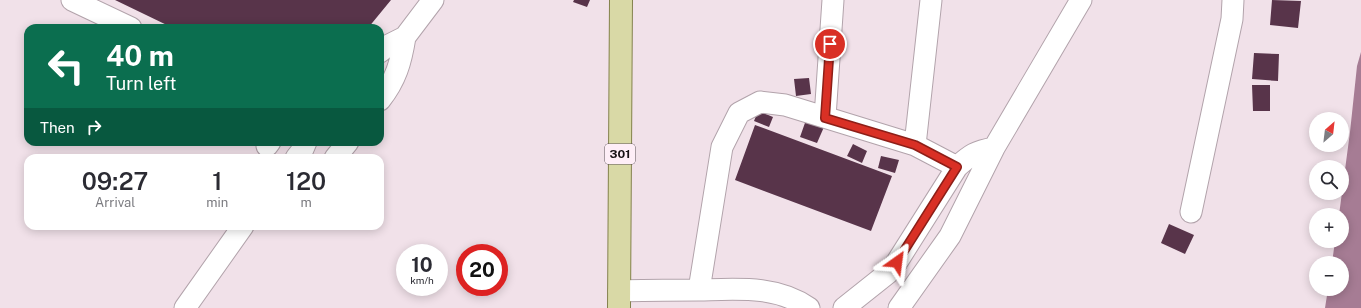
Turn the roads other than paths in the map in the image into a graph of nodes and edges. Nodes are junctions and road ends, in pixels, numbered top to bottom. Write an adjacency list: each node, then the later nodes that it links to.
1 (72, 0): 8 (lane)
2 (433, 0): 10 (lane)
3 (621, 0): 22 (main road, 301)
4 (832, 0): 13 (lane)
5 (931, 0): 14 (lane)
6 (1081, 0): 16 (lane)
7 (1233, 0): 19 (lane)
8 (97, 21): 9 (lane)
9 (112, 24)
10 (405, 37): 11 (lane); 12 (lane)
11 (384, 49)
12 (384, 95)
13 (825, 118): 14 (lane); 21 (lane)
14 (915, 145): 18 (lane)
15 (345, 146): 17 (lane)
16 (994, 148): 18 (lane); 26 (lane)
17 (338, 154)
18 (957, 167): 25 (lane)
19 (1191, 212)
20 (240, 230): 23 (lane)
21 (699, 290): 22 (lane); 24 (lane)
22 (619, 299)
23 (185, 308)
24 (809, 308)
25 (844, 308)
26 (899, 308)

